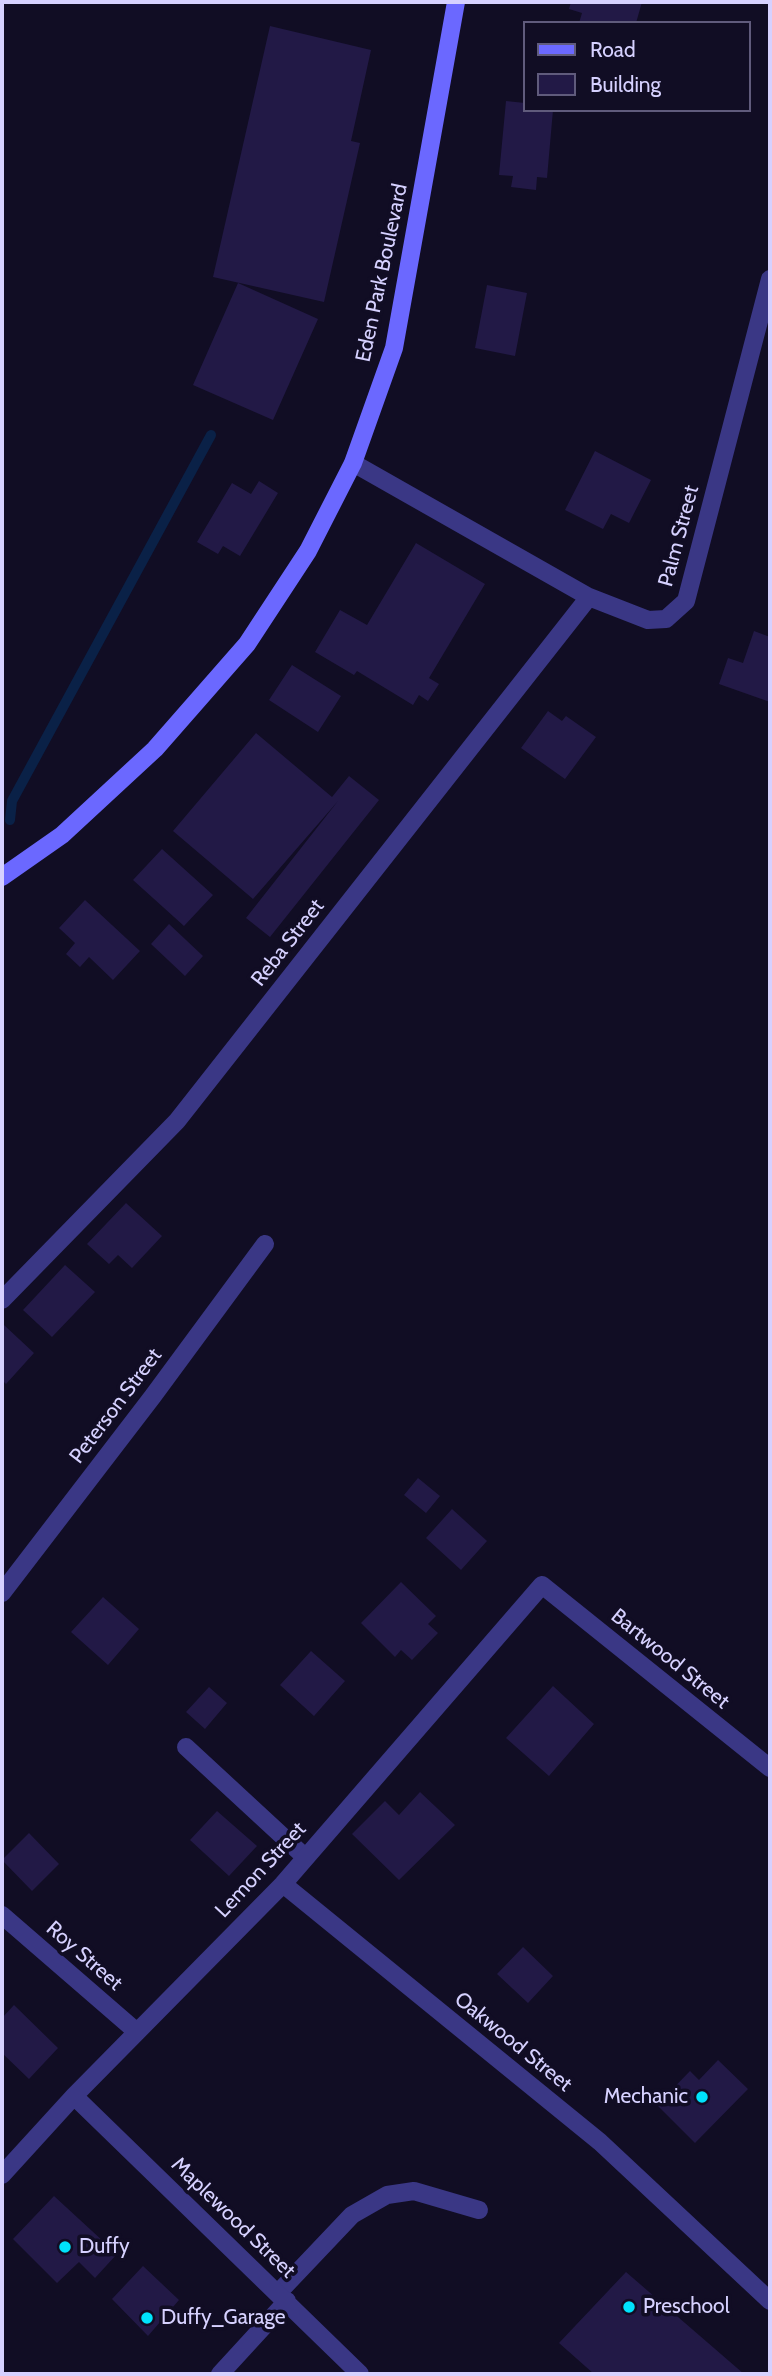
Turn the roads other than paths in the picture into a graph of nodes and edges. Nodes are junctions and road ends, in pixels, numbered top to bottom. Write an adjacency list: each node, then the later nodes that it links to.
1 (456, 2): 3 (main road, Eden Park Boulevard)
2 (770, 278): 4 (street, Palm Street)
3 (353, 463): 4 (street, Palm Street); 5 (main road, Eden Park Boulevard)
4 (589, 597): 7 (street, Reba Street)
5 (2, 877)
6 (265, 1244): 9 (street, Peterson Street)
7 (2, 1300)
8 (542, 1585): 11 (street, Bartwood Street); 12 (street, Lemon Street)
9 (2, 1593)
10 (186, 1747): 12 (street)
11 (770, 1768)
12 (305, 1857): 13 (street, Lemon Street)
13 (283, 1884): 15 (street, Lemon Street); 20 (street, Oakwood Street)
14 (2, 1915): 15 (street, Roy Street)
15 (137, 2032): 16 (street, Lemon Street)
16 (74, 2096): 17 (street, Lemon Street); 19 (street, Maplewood Street)
17 (2, 2175)
18 (479, 2210): 19 (street)
19 (282, 2297): 21 (street); 22 (street, Maplewood Street)
20 (770, 2301)
21 (220, 2374)
22 (360, 2374)

